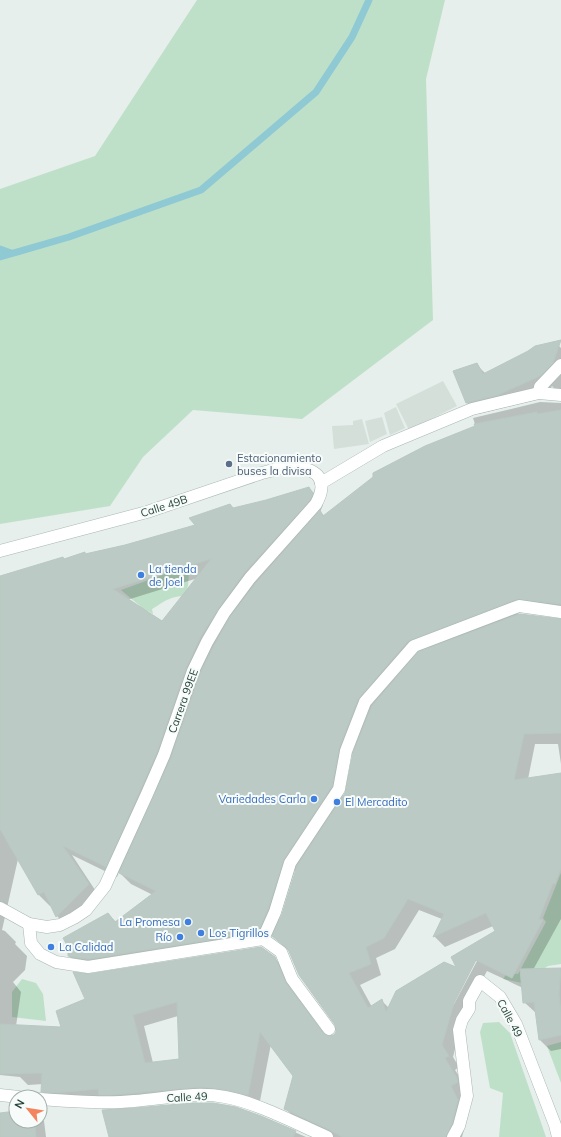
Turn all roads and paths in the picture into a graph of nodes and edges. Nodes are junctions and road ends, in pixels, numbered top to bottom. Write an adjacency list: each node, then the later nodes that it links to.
1 (561, 365): 2 (street)
2 (539, 393): 3 (street); 4 (street)
3 (561, 395)
4 (321, 483): 5 (street, Calle 49B); 8 (street, Carrera 99EE)
5 (0, 551)
6 (561, 612): 9 (street)
7 (0, 908): 8 (street)
8 (29, 924): 9 (street)
9 (263, 939): 10 (street)
10 (329, 1029)
11 (48, 1100): 13 (street, Calle 49)
12 (558, 1131): 14 (street, Calle 49)
13 (327, 1137)
14 (453, 1137)

